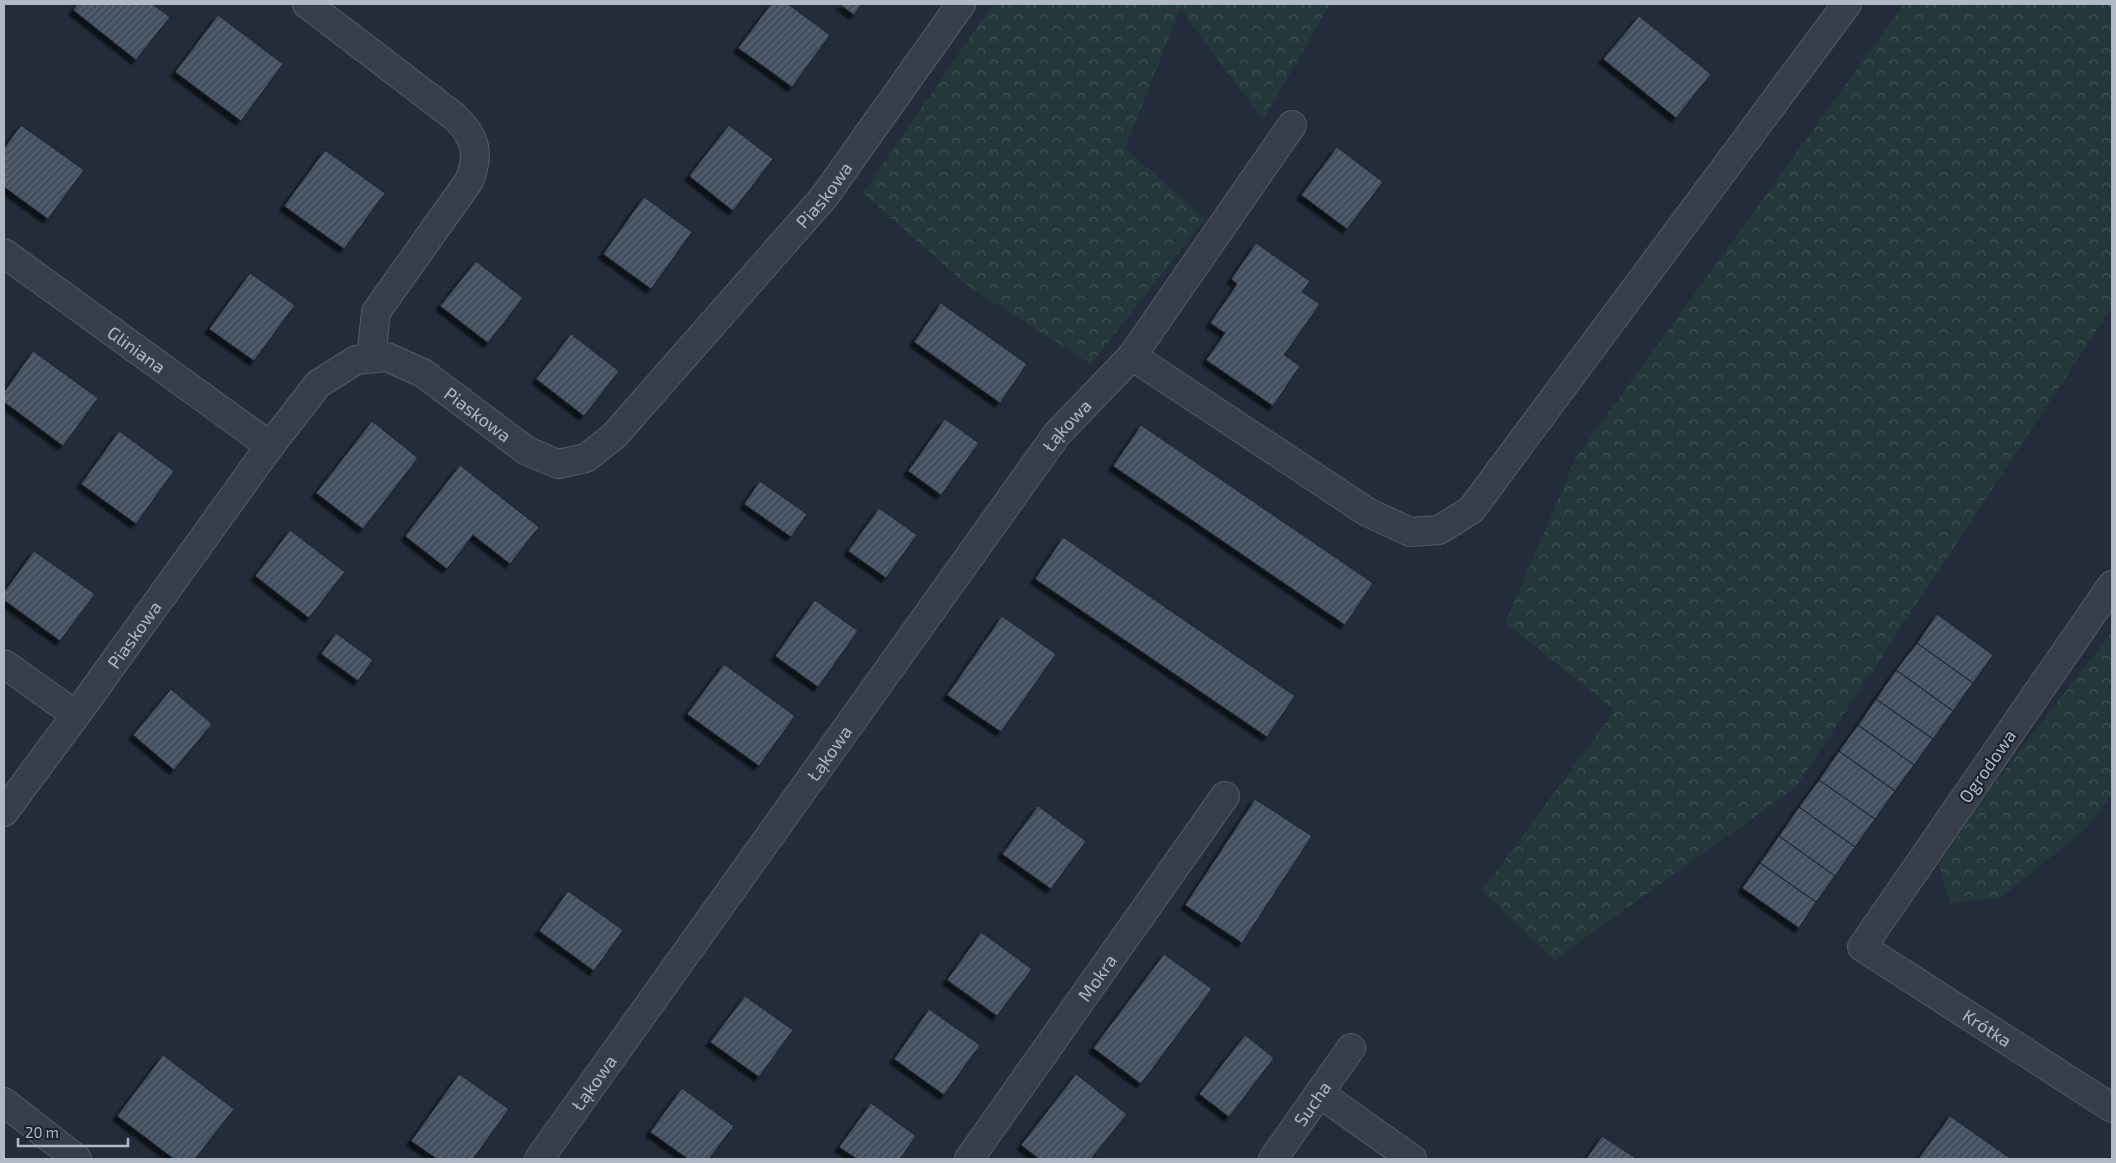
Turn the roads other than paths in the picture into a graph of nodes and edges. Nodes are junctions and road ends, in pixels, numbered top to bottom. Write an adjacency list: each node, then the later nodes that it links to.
1 (307, 4): 7 (street)
2 (961, 4): 7 (street, Piaskowa)
3 (1847, 4): 6 (street)
4 (1292, 125): 6 (street, Łąkowa)
5 (4, 253): 8 (street, Gliniana)
6 (1132, 356): 20 (street, Łąkowa)
7 (371, 358): 8 (street, Piaskowa)
8 (270, 446): 11 (street, Piaskowa)
9 (2112, 586): 14 (street, Ogrodowa)
10 (4, 664): 11 (street)
11 (76, 715): 13 (street, Piaskowa)
12 (1225, 796): 21 (street, Mokra)
13 (4, 812)
14 (1862, 947): 18 (street, Krótka)
15 (1351, 1048): 16 (street, Sucha)
16 (1319, 1093): 22 (street, Sucha); 23 (street)
17 (4, 1102): 19 (street)
18 (2112, 1108)
19 (77, 1159)
20 (539, 1159)
21 (969, 1159)
22 (1272, 1159)
23 (1412, 1159)

